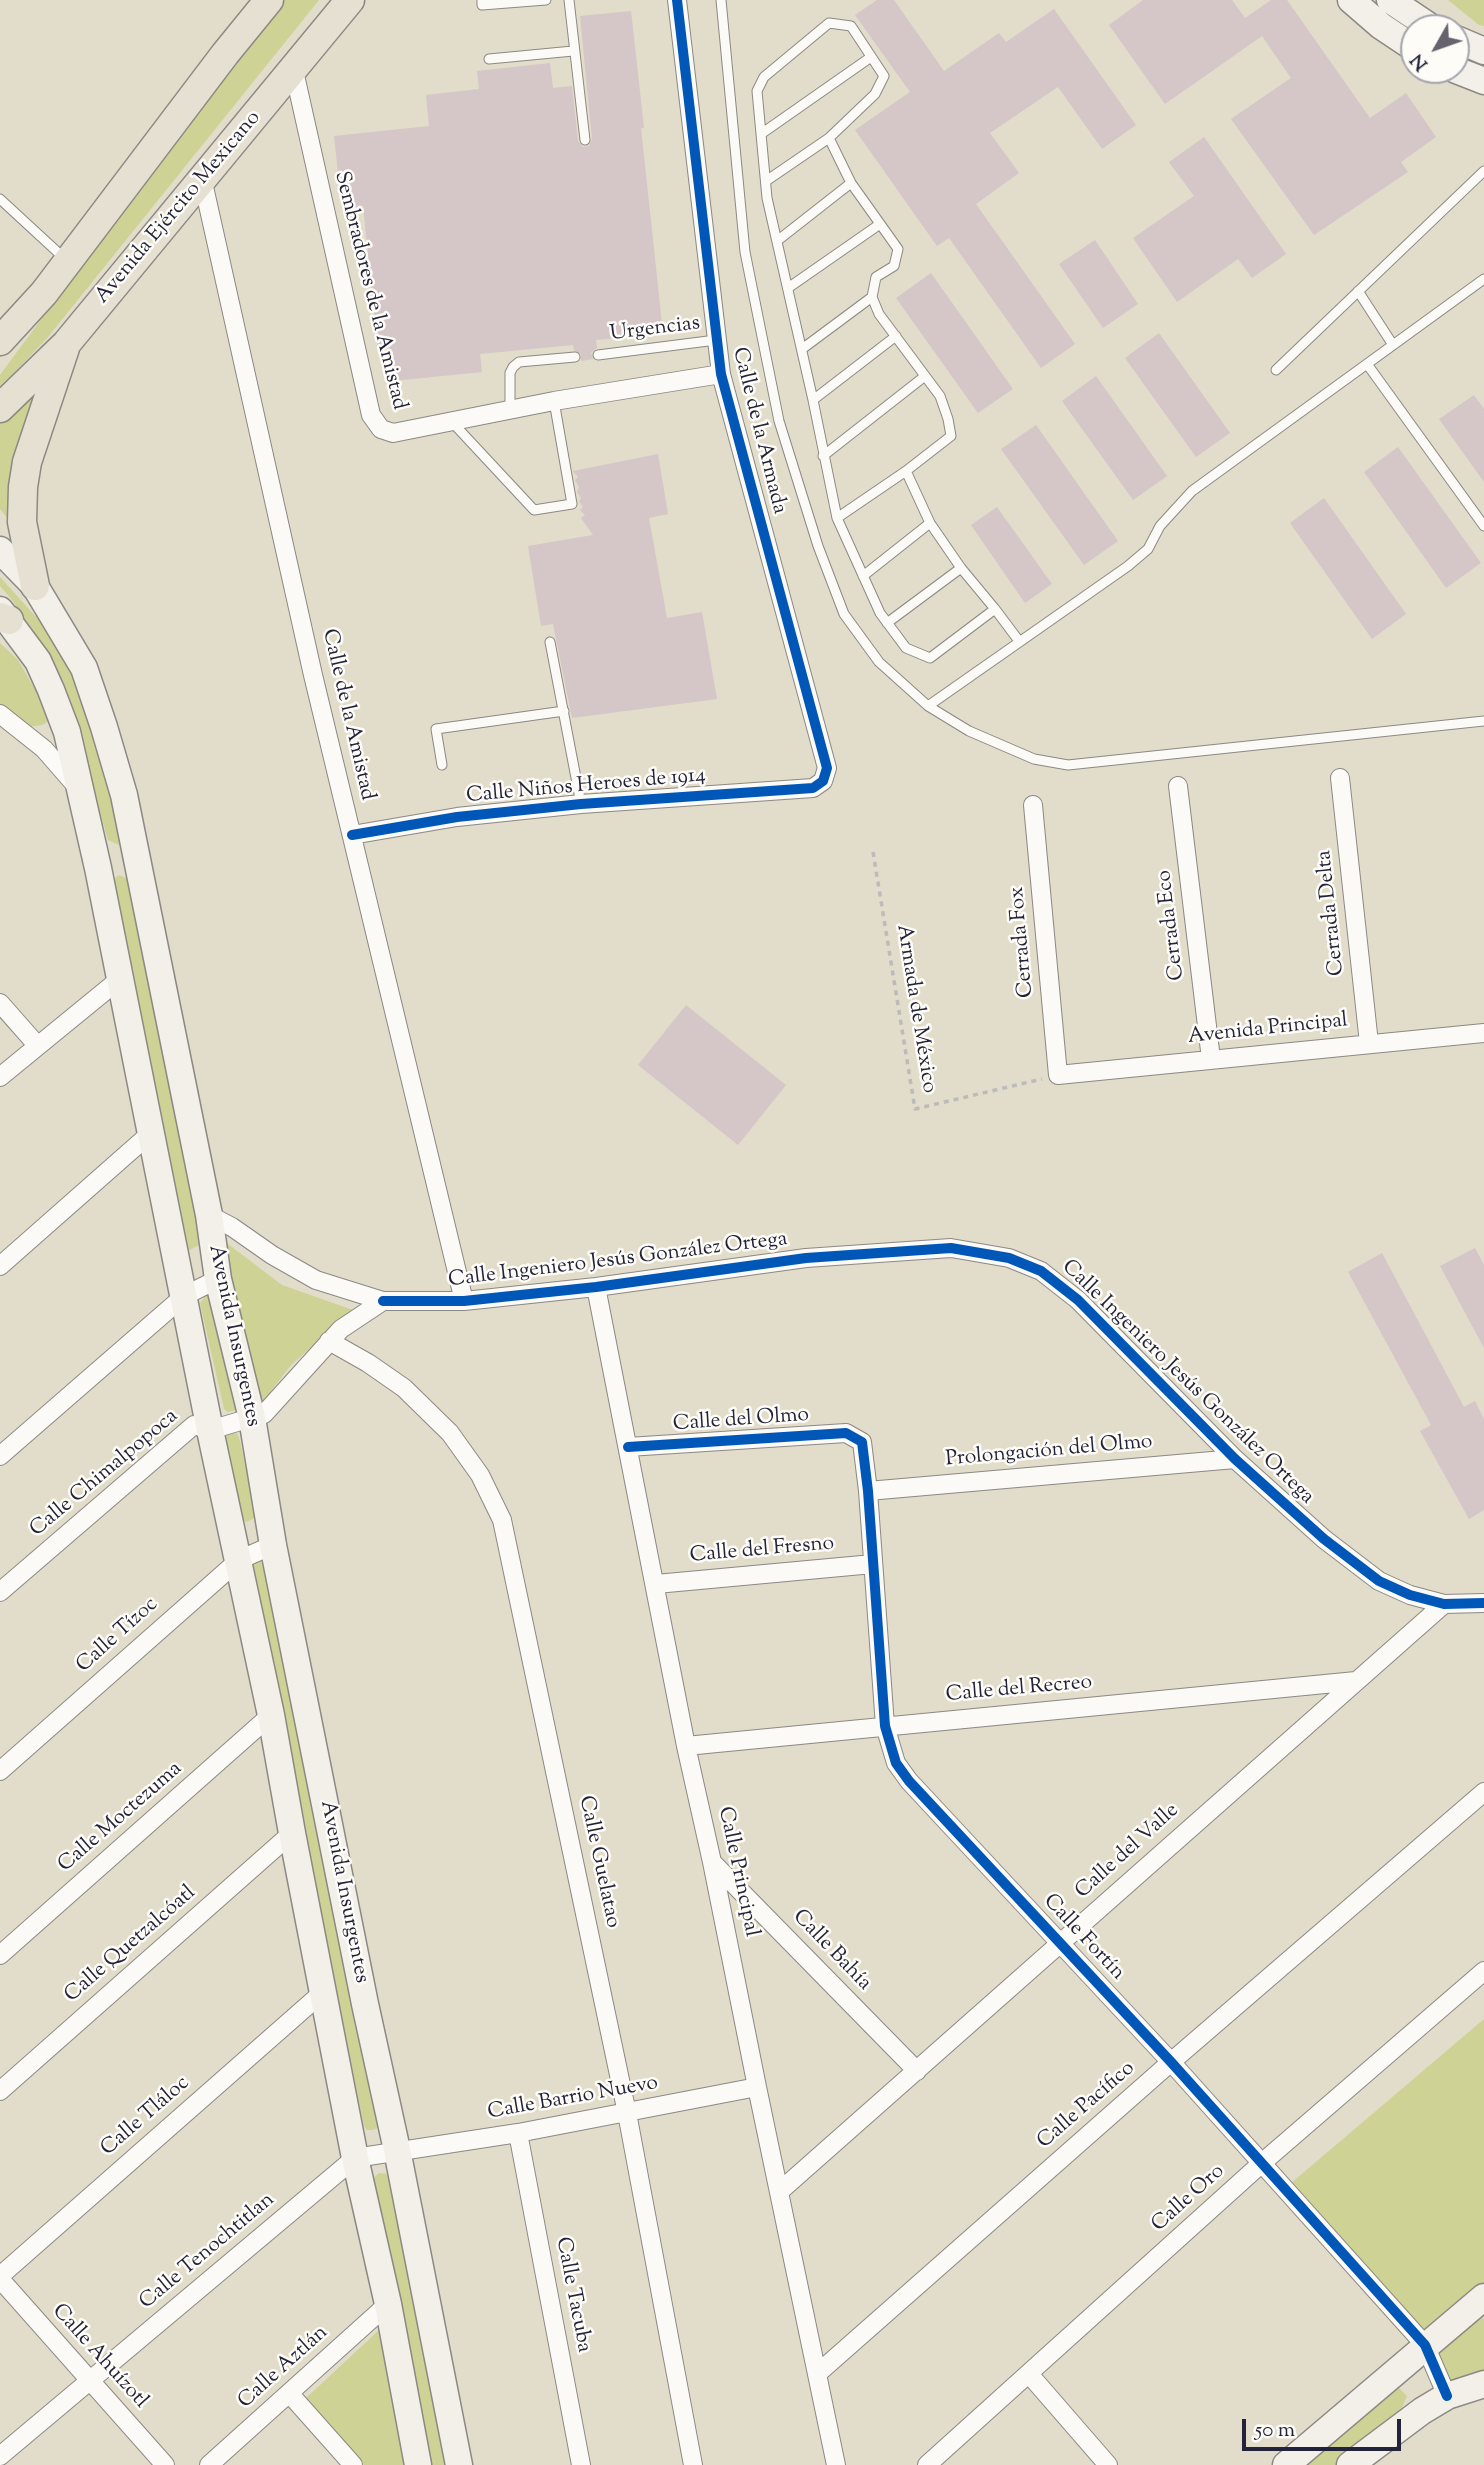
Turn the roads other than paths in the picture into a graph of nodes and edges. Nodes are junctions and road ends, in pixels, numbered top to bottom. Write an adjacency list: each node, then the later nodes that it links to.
1 (269, 0): 26 (main road)
2 (350, 0): 15 (main road, Avenida Ejército Mexicano)
3 (482, 0): 4 (lane)
4 (546, 0)
5 (569, 0): 12 (lane)
6 (677, 0): 34 (street, Calle de la Armada)
7 (721, 0): 64 (lane)
8 (1351, 0): 11 (main road)
9 (1390, 0): 10 (main road)
10 (1411, 14)
11 (1400, 39)
12 (573, 51): 14 (lane); 18 (lane)
13 (871, 57): 16 (lane); 16 (lane); 17 (lane)
14 (489, 60)
15 (294, 71): 20 (main road, Avenida Ejército Mexicano); 49 (street, Sembradores de la Amistad)
16 (761, 134): 21 (lane)
17 (830, 138): 21 (lane); 22 (lane)
18 (585, 140)
19 (1484, 171): 29 (lane)
20 (202, 178): 36 (main road, Avenida Ejército Mexicano); 75 (street, Calle de la Amistad)
21 (765, 181): 25 (lane)
22 (851, 183): 24 (lane); 25 (lane)
23 (0, 200): 26 (lane)
24 (880, 224): 28 (lane); 31 (lane)
25 (777, 241): 28 (lane)
26 (68, 262): 30 (main road)
27 (1484, 279): 37 (lane)
28 (788, 288): 38 (lane)
29 (1358, 291): 37 (lane); 42 (lane)
30 (44, 293): 32 (main road); 35 (main road)
31 (872, 297): 33 (lane); 38 (lane)
32 (0, 322)
33 (896, 336): 44 (lane); 45 (lane)
34 (716, 340): 39 (lane, Urgencias); 43 (street, Calle de la Armada)
35 (0, 341)
36 (66, 344): 47 (main road, Avenida Ejército Mexicano); 58 (main road)
37 (1393, 345): 41 (lane)
38 (802, 349): 45 (lane)
39 (598, 355)
40 (575, 357): 48 (lane)
41 (1367, 365): 54 (lane); 62 (lane)
42 (1276, 370)
43 (721, 374): 46 (street, Sembradores de la Amistad); 70 (street, Calle de la Armada)
44 (925, 376): 50 (lane); 51 (lane)
45 (813, 400): 50 (lane)
46 (554, 401): 48 (street, Sembradores de la Amistad); 49 (lane)
47 (0, 408)
48 (510, 411): 49 (street, Sembradores de la Amistad)
49 (450, 421)
50 (823, 456): 52 (lane)
51 (906, 471): 52 (lane); 53 (lane)
52 (837, 518): 57 (lane)
53 (930, 523): 56 (lane); 57 (lane)
54 (1484, 526)
55 (0, 550): 58 (main road, Avenida Insurgentes)
56 (961, 568): 59 (lane); 61 (lane)
57 (863, 576): 61 (lane)
58 (35, 586): 76 (main road, Avenida Insurgentes)
59 (995, 609): 61 (lane); 62 (lane)
60 (3, 616): 72 (main road, Avenida Insurgentes)
61 (887, 623)
62 (1019, 641): 64 (lane)
63 (550, 642): 65 (lane)
64 (928, 706): 67 (lane)
65 (564, 711): 68 (lane); 73 (lane)
66 (0, 714): 72 (street, Avenida Insurgentes)
67 (1484, 721)
68 (442, 765)
69 (1340, 778): 81 (street, Cerrada Delta)
70 (823, 781): 73 (street, Calle Niños Heroes de 1914)
71 (1178, 786): 83 (street, Cerrada Eco)
72 (79, 790): 77 (main road, Avenida Insurgentes)
73 (581, 804): 75 (street, Calle Niños Heroes de 1914)
74 (1033, 805): 84 (street, Cerrada Fox)
75 (352, 835): 93 (street, Calle de la Amistad)
76 (137, 856): 77 (main road); 87 (main road, Avenida Insurgentes)
77 (99, 868): 78 (main road, Avenida Insurgentes)
78 (121, 978): 82 (street); 86 (main road, Avenida Insurgentes)
79 (0, 1003): 82 (street)
80 (1484, 1033): 81 (street, Avenida Principal)
81 (1369, 1043): 83 (street, Avenida Principal)
82 (37, 1045): 85 (street)
83 (1211, 1059): 84 (street, Avenida Principal)
84 (1058, 1075)
85 (0, 1077)
86 (152, 1132): 88 (street); 91 (main road, Avenida Insurgentes)
87 (209, 1215): 89 (main road, Avenida Insurgentes); 92 (street, Calle Ingeniero Jesús González Ortega)
88 (0, 1266)
89 (218, 1279): 91 (street); 95 (main road, Avenida Insurgentes)
90 (596, 1287): 93 (street, Calle Ingeniero Jesús González Ortega); 98 (street, Calle Principal); 100 (street, Calle Ingeniero Jesús González Ortega)
91 (184, 1296): 96 (main road, Avenida Insurgentes); 99 (street)
92 (383, 1301): 93 (street, Calle Ingeniero Jesús González Ortega); 94 (street)
93 (464, 1301)
94 (329, 1341): 95 (street); 125 (street, Calle Guelatao)
95 (252, 1418): 96 (street); 102 (main road, Avenida Insurgentes)
96 (210, 1430): 103 (main road, Avenida Insurgentes); 106 (street, Calle Chimalpopoca)
97 (856, 1437): 98 (street, Calle del Olmo); 101 (street, Calle Fortín)
98 (628, 1447): 105 (street, Calle Principal)
99 (0, 1456)
100 (1235, 1459): 101 (street, Prolongación del Olmo); 108 (street, Calle Ingeniero Jesús González Ortega)
101 (868, 1491): 104 (street, Calle Fortín)
102 (273, 1545): 103 (street, Calle Tízoc); 127 (main road, Avenida Insurgentes)
103 (239, 1560): 110 (main road, Avenida Insurgentes); 113 (street, Calle Tízoc)
104 (873, 1564): 105 (street, Calle del Fresno); 111 (street, Calle Fortín)
105 (656, 1584): 112 (street, Calle Principal)
106 (0, 1592)
107 (1484, 1602): 108 (street, Calle Ingeniero Jesús González Ortega)
108 (1444, 1604): 109 (street, Calle del Valle)
109 (1356, 1681): 111 (street, Calle del Recreo); 117 (street, Calle del Valle)
110 (271, 1715): 115 (main road, Avenida Insurgentes); 118 (street, Calle Moctezuma)
111 (885, 1726): 112 (street, Calle del Recreo); 117 (street, Calle Fortín)
112 (686, 1746): 116 (street, Calle Principal)
113 (0, 1772)
114 (1484, 1792): 121 (street, Calle Pacífico)
115 (292, 1833): 120 (main road, Avenida Insurgentes); 124 (street, Calle Quetzalcóatl)
116 (712, 1862): 122 (street, Calle Bahía); 123 (street, Calle Principal)
117 (1061, 1942): 121 (street, Calle Fortín); 122 (street, Calle del Valle)
118 (0, 1955)
119 (1484, 1971): 129 (street, Calle Oro)
120 (323, 1992): 128 (main road, Avenida Insurgentes); 131 (street, Calle Tláloc)
121 (1171, 2062): 129 (street, Calle Fortín); 135 (street, Calle Pacífico)
122 (917, 2071): 130 (street, Calle del Valle)
123 (757, 2087): 125 (street, Calle Barrio Nuevo); 130 (street, Calle Principal)
124 (0, 2091)
125 (627, 2113): 126 (street, Calle Barrio Nuevo); 148 (street, Calle Guelatao)
126 (518, 2133): 127 (street, Calle Barrio Nuevo); 147 (street, Calle Tacuba)
127 (397, 2150): 128 (street); 146 (main road, Avenida Insurgentes)
128 (355, 2158): 133 (main road, Avenida Insurgentes); 137 (street, Calle Tenochtitlan)
129 (1263, 2162): 134 (street, Calle Fortín); 136 (street, Calle Oro)
130 (780, 2190): 135 (street, Calle Principal)
131 (0, 2277): 137 (street, Calle Ahuízotl)
132 (1484, 2297): 134 (main road)
133 (388, 2304): 139 (street, Calle Aztlán); 145 (main road, Avenida Insurgentes)
134 (1425, 2345): 140 (street, Calle Fortín); 152 (main road)
135 (817, 2374): 149 (street, Calle Principal)
136 (1030, 2374): 150 (street, Calle Oro); 151 (street)
137 (90, 2381): 141 (street, Calle Tenochtitlan); 142 (street, Calle Ahuízotl)
138 (1484, 2384): 140 (main road)
139 (289, 2393): 143 (street, Calle Aztlán); 144 (street)
140 (1447, 2396): 153 (main road)
141 (0, 2456)
142 (165, 2465)
143 (209, 2465)
144 (353, 2465)
145 (418, 2465)
146 (459, 2465)
147 (581, 2465)
148 (693, 2465)
149 (836, 2465)
150 (927, 2465)
151 (1108, 2465)
152 (1286, 2465)
153 (1350, 2465)

